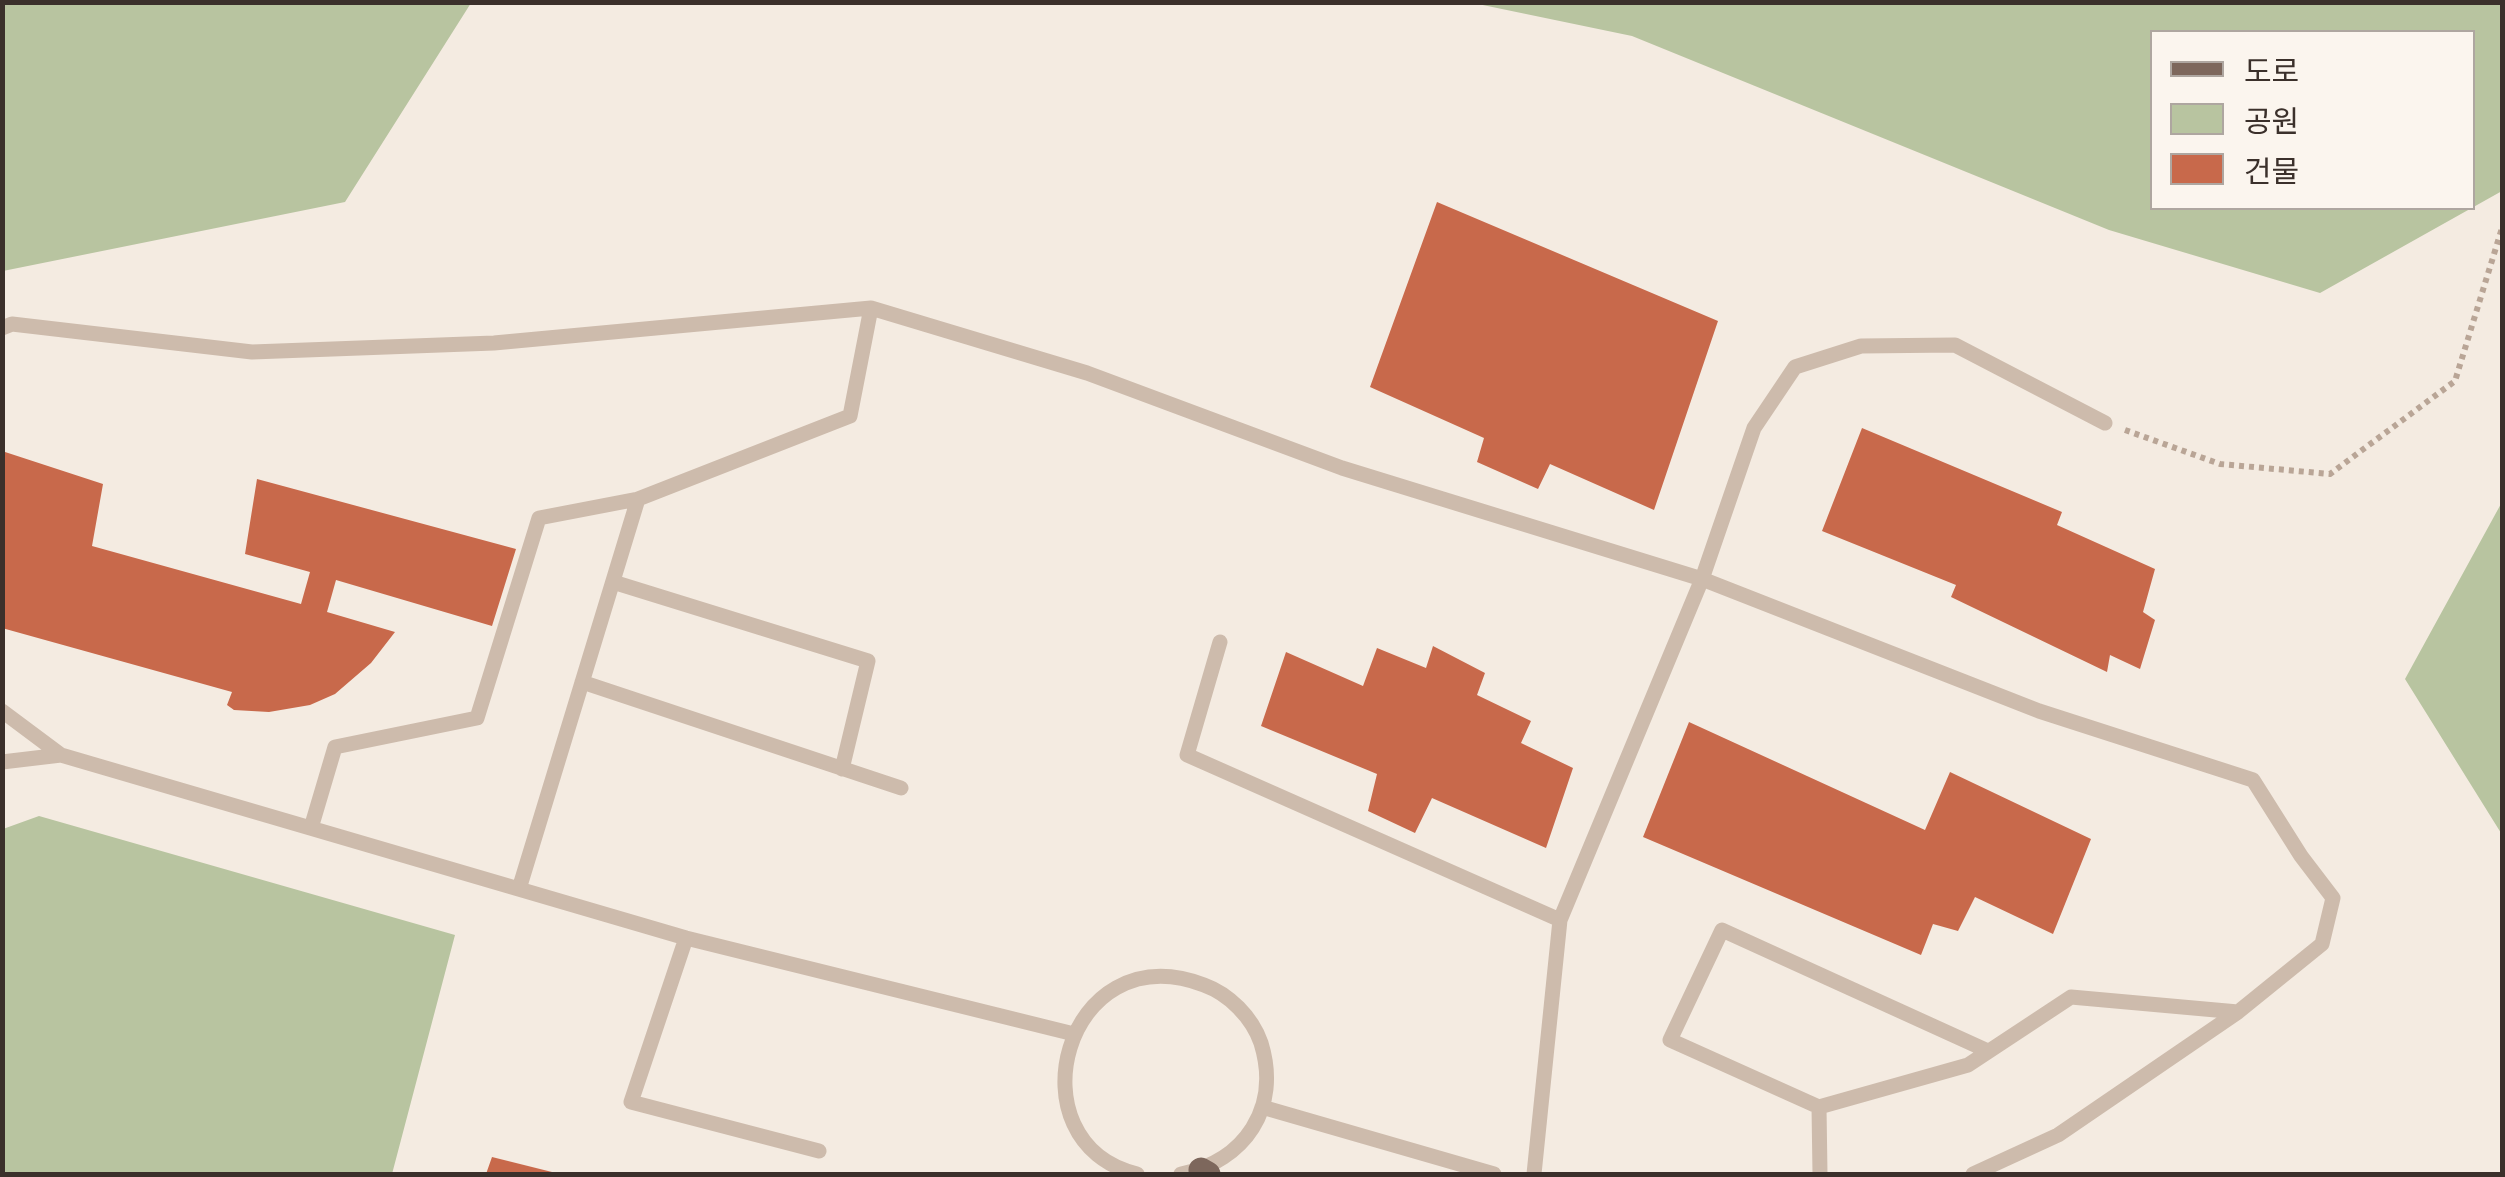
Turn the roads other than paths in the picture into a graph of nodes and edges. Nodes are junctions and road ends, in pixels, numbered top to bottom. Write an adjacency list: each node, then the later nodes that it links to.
1 (871, 308): 2 (lane); 4 (lane); 5 (lane)
2 (2, 328)
3 (2105, 423): 5 (lane)
4 (638, 499): 6 (lane); 14 (lane)
5 (1702, 578): 16 (lane); 18 (lane)
6 (613, 582): 8 (lane); 12 (lane)
7 (1220, 642): 16 (lane)
8 (582, 682): 12 (lane); 15 (lane)
9 (2, 712): 10 (lane)
10 (61, 755): 11 (lane); 14 (lane)
11 (2, 762)
12 (842, 769): 13 (lane)
13 (901, 788)
14 (311, 828): 15 (lane)
15 (519, 888): 17 (lane)
16 (1560, 920): 27 (lane)
17 (686, 938): 19 (lane); 23 (lane)
18 (2238, 1012): 20 (lane); 29 (lane)
19 (1074, 1034): 21 (lane); 24 (lane)
20 (1988, 1051): 22 (lane); 22 (lane)
21 (1262, 1108): 25 (lane); 26 (lane)
22 (1819, 1108): 28 (lane)
23 (819, 1151)
24 (1137, 1174)
25 (1199, 1174)
26 (1494, 1174)
27 (1534, 1174)
28 (1820, 1174)
29 (1973, 1174)

